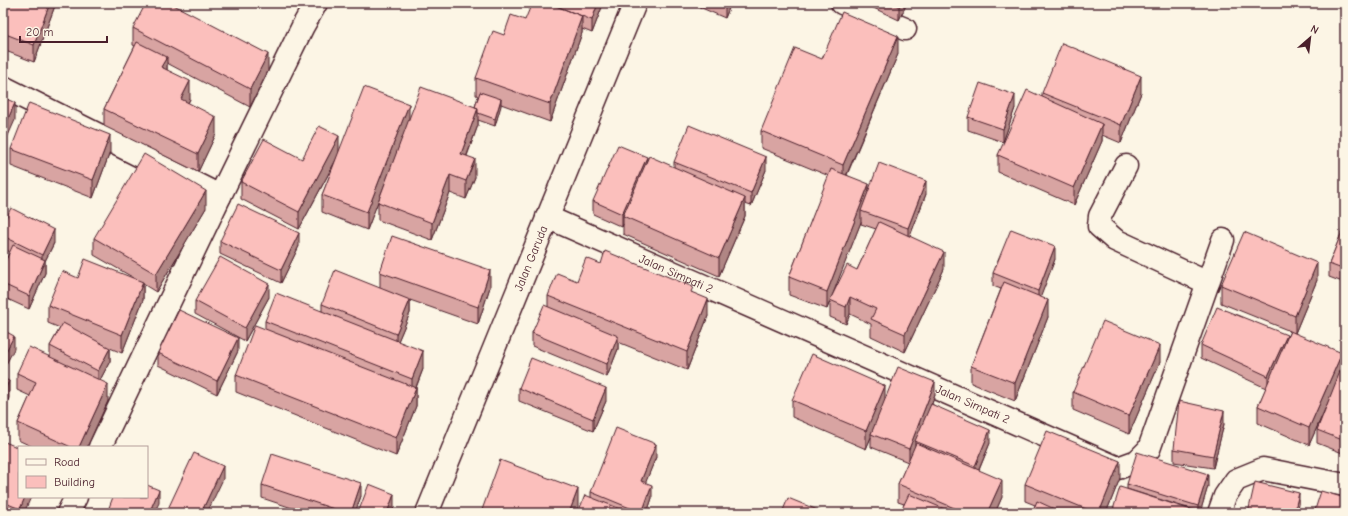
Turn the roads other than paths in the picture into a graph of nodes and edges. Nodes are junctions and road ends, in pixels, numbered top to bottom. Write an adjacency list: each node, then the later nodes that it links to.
1 (316, 3): 7 (street)
2 (635, 3): 8 (street, Jalan Garuda)
3 (842, 3): 4 (street)
4 (905, 29)
5 (3, 87): 7 (street)
6 (1126, 166): 10 (street)
7 (220, 196): 11 (street)
8 (547, 217): 10 (street, Jalan Simpati 2); 15 (street, Jalan Garuda)
9 (1223, 240): 10 (street, Jalan Simpati 2)
10 (1208, 282)
11 (100, 446)
12 (1345, 484): 16 (street)
13 (76, 498): 14 (street)
14 (68, 513)
15 (427, 513)
16 (1219, 513)

